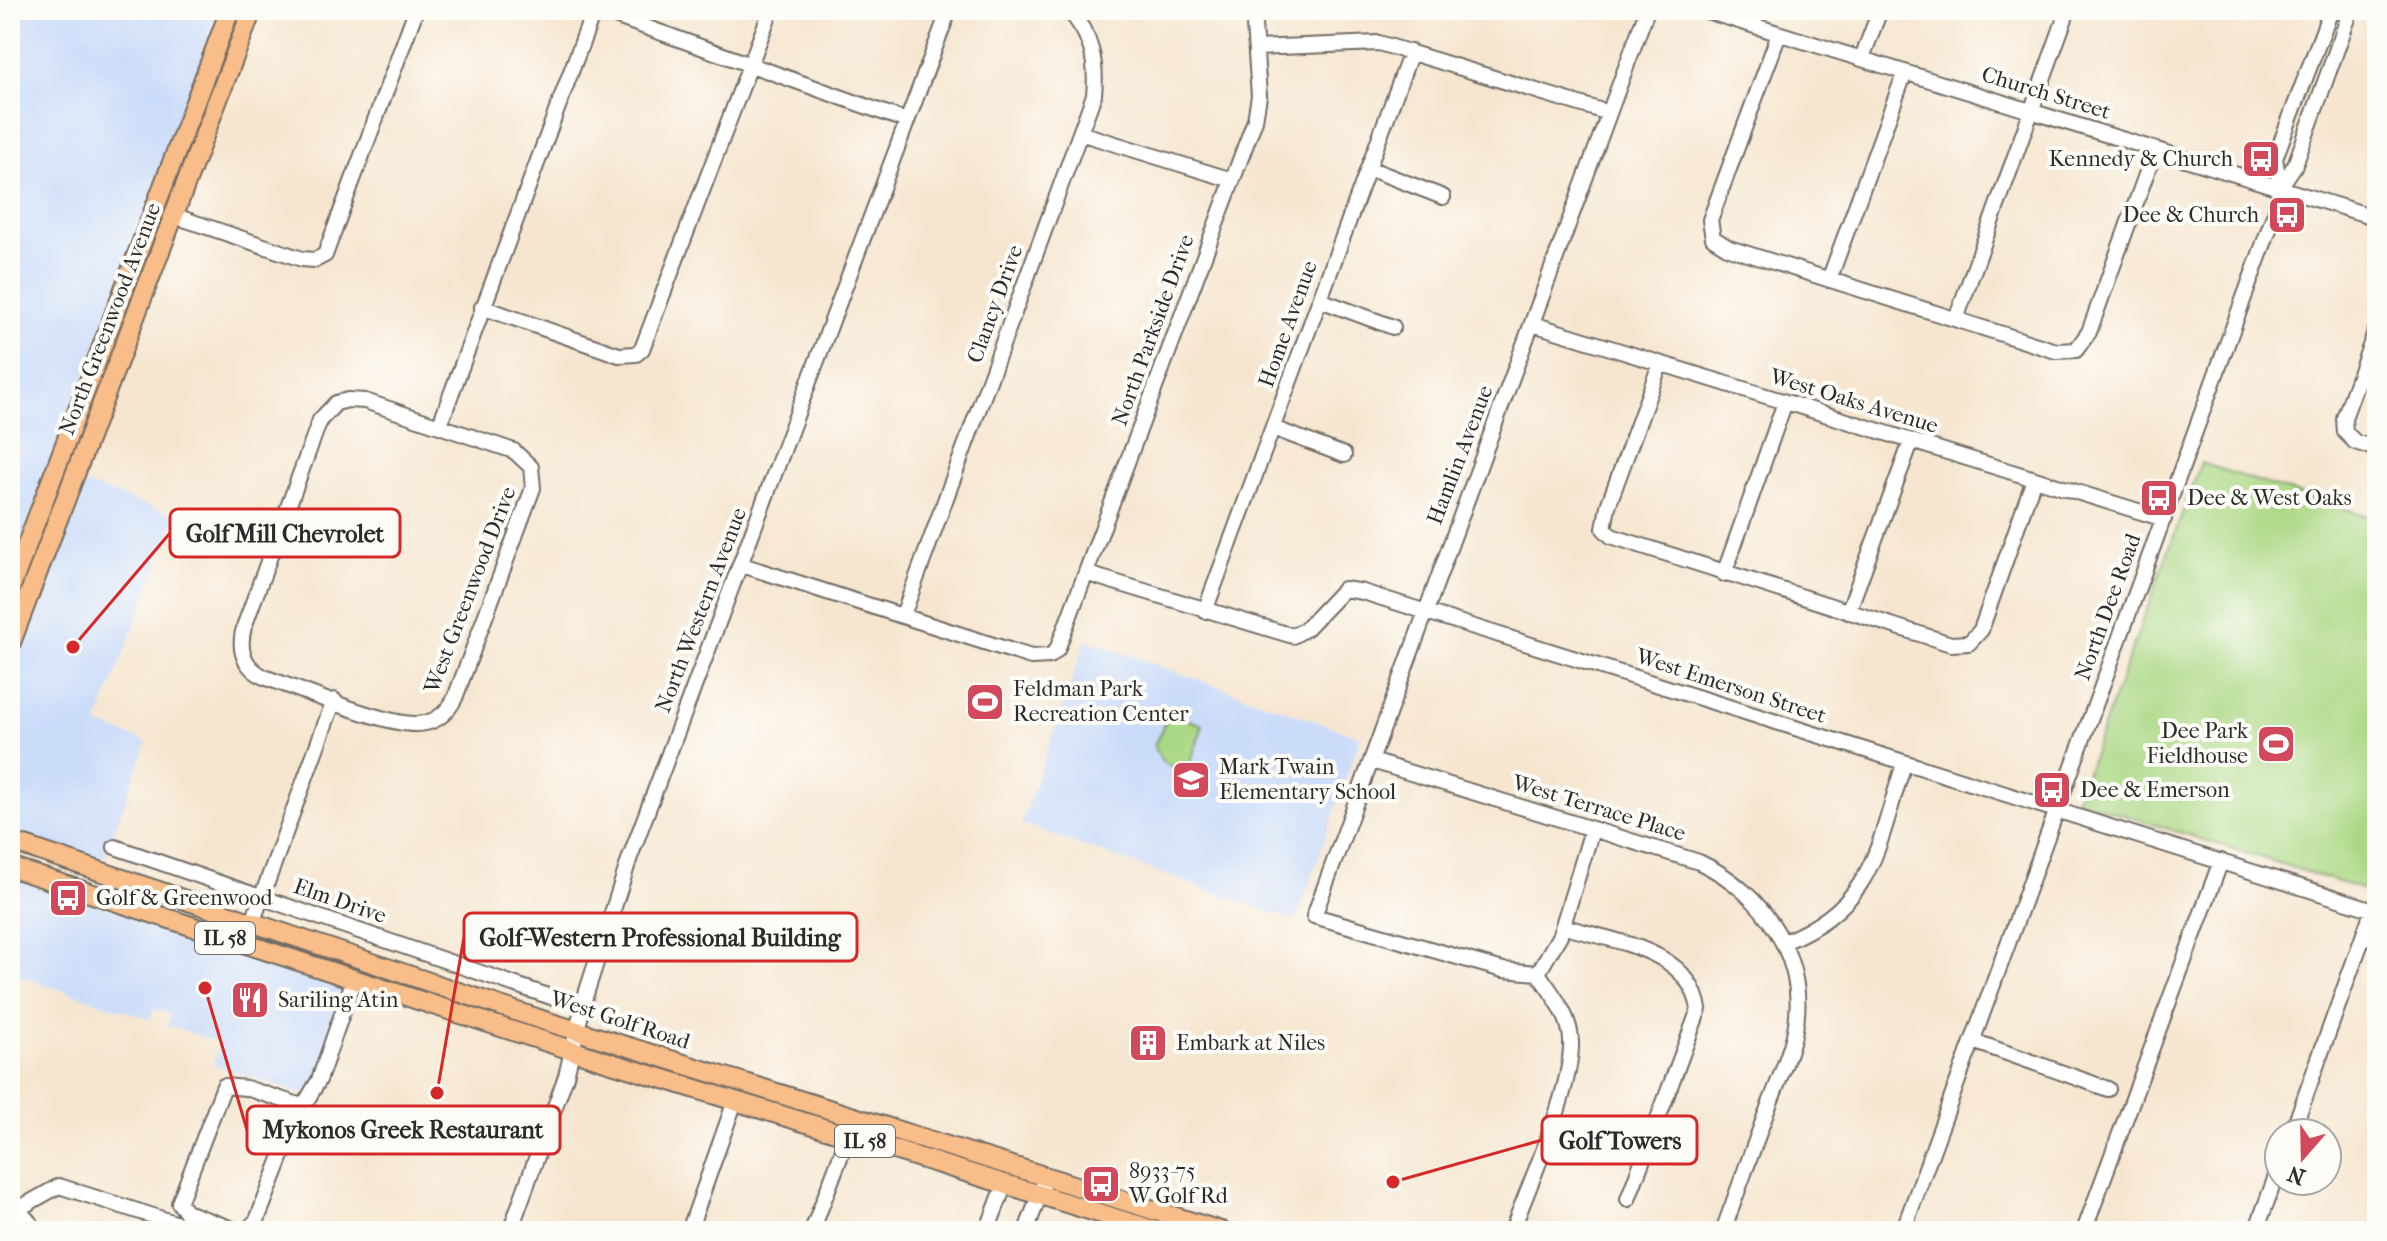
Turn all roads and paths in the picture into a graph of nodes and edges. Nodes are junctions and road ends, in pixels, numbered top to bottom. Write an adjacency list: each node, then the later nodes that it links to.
1 (230, 10): 50 (main road, North Greenwood Avenue)
2 (252, 10): 29 (main road, North Greenwood Avenue)
3 (416, 10): 29 (street)
4 (596, 10): 18 (street); 33 (street)
5 (771, 10): 18 (street)
6 (949, 10): 22 (street, North Western Avenue)
7 (1068, 10): 23 (street, Clancy Drive)
8 (1253, 10): 15 (street, North Parkside Drive)
9 (1647, 10): 21 (street, Hamlin Avenue)
10 (1703, 10): 14 (street, Church Street)
11 (1880, 10): 17 (street)
12 (2068, 10): 20 (street)
13 (2341, 11): 27 (street, North Dee Road)
14 (1779, 34): 17 (street, Church Street); 31 (street)
15 (1257, 48): 16 (street); 26 (street, North Parkside Drive)
16 (1411, 52): 21 (street); 25 (street, Home Avenue)
17 (1862, 58): 19 (street, Church Street)
18 (751, 65): 22 (street); 33 (street)
19 (1905, 72): 20 (street, Church Street); 31 (street)
20 (2030, 111): 24 (street, Church Street); 34 (street)
21 (1609, 113): 35 (street, Hamlin Avenue)
22 (907, 121): 47 (street, North Western Avenue)
23 (1083, 134): 26 (street); 54 (street, Clancy Drive)
24 (2155, 150): 27 (street, Church Street); 34 (street)
25 (1368, 168): 28 (street); 32 (street, Home Avenue)
26 (1232, 180): 48 (street, North Parkside Drive)
27 (2280, 187): 30 (street, Church Street); 46 (street, North Dee Road)
28 (1443, 197)
29 (175, 216): 55 (main road, North Greenwood Avenue)
30 (2377, 218)
31 (1829, 280): 34 (street)
32 (1320, 300): 36 (street); 41 (street, Home Avenue)
33 (482, 307): 40 (street)
34 (1956, 319)
35 (1533, 324): 38 (street, West Oaks Avenue); 52 (street, Hamlin Avenue)
36 (1393, 327)
37 (2377, 327): 43 (street)
38 (1660, 364): 39 (street, West Oaks Avenue); 49 (street)
39 (1785, 402): 42 (street, West Oaks Avenue); 49 (street)
40 (440, 424): 56 (street, West Greenwood Drive); 56 (street)
41 (1273, 428): 44 (street); 51 (street, Home Avenue)
42 (1911, 442): 45 (street, West Oaks Avenue); 53 (street)
43 (2377, 449)
44 (1344, 455)
45 (2034, 479): 46 (street, West Oaks Avenue); 53 (street)
46 (2164, 519): 59 (street, North Dee Road)
47 (742, 565): 54 (street); 74 (street, North Western Avenue)
48 (1088, 574): 51 (street, West Emerson Street); 54 (street, North Parkside Drive)
49 (1724, 574): 53 (street)
50 (10, 589)
51 (1205, 611): 52 (street, West Emerson Street)
52 (1425, 612): 57 (street, Hamlin Avenue); 58 (street, West Emerson Street)
53 (1848, 612)
54 (903, 615)
55 (10, 645)
56 (334, 700): 65 (street)
57 (1372, 761): 60 (street, West Terrace Place); 71 (street, Hamlin Avenue)
58 (1904, 764): 59 (street, West Emerson Street); 69 (street)
59 (2057, 811): 63 (street, West Emerson Street); 75 (street, North Dee Road)
60 (1592, 830): 68 (street); 69 (street, West Terrace Place)
61 (10, 841): 67 (main road, West Golf Road / IL 58)
62 (115, 847): 65 (street, Elm Drive)
63 (2221, 861): 66 (street, West Emerson Street); 101 (street)
64 (10, 867): 70 (main road, West Golf Road / IL 58)
65 (262, 897): 67 (street); 73 (street, Elm Drive)
66 (2375, 910): 79 (street)
67 (253, 922): 70 (street); 74 (main road, West Golf Road / IL 58)
68 (1563, 926): 71 (street); 85 (street)
69 (1784, 942): 99 (street, West Terrace Place)
70 (244, 945): 72 (main road, West Golf Road / IL 58)
71 (1538, 973): 98 (street)
72 (354, 979): 74 (main road, West Golf Road / IL 58); 78 (street)
73 (551, 997)
74 (574, 1041): 77 (main road, West Golf Road / IL 58); 80 (main road, West Golf Road / IL 58); 91 (street, North Western Avenue)
75 (1973, 1041): 76 (street); 100 (street, North Dee Road)
76 (2108, 1089)
77 (735, 1101): 81 (main road, West Golf Road / IL 58); 92 (street)
78 (302, 1106): 89 (street); 90 (street)
79 (2298, 1117)
80 (855, 1118): 81 (street); 83 (main road, West Golf Road / IL 58)
81 (847, 1135): 82 (main road, West Golf Road / IL 58); 93 (street)
82 (1005, 1184): 83 (main road, West Golf Road / IL 58); 94 (street)
83 (1043, 1186): 95 (street); 96 (main road, West Golf Road / IL 58); 97 (main road, West Golf Road / IL 58)
84 (2268, 1197): 102 (street)
85 (1628, 1199)
86 (14, 1205): 87 (street); 88 (street)
87 (37, 1231)
88 (200, 1231)
89 (238, 1231)
90 (246, 1231)
91 (510, 1231)
92 (689, 1231)
93 (812, 1231)
94 (987, 1231)
95 (1026, 1231)
96 (1157, 1231)
97 (1221, 1231)
98 (1512, 1231)
99 (1723, 1231)
100 (1903, 1231)
101 (2084, 1231)
102 (2256, 1231)

